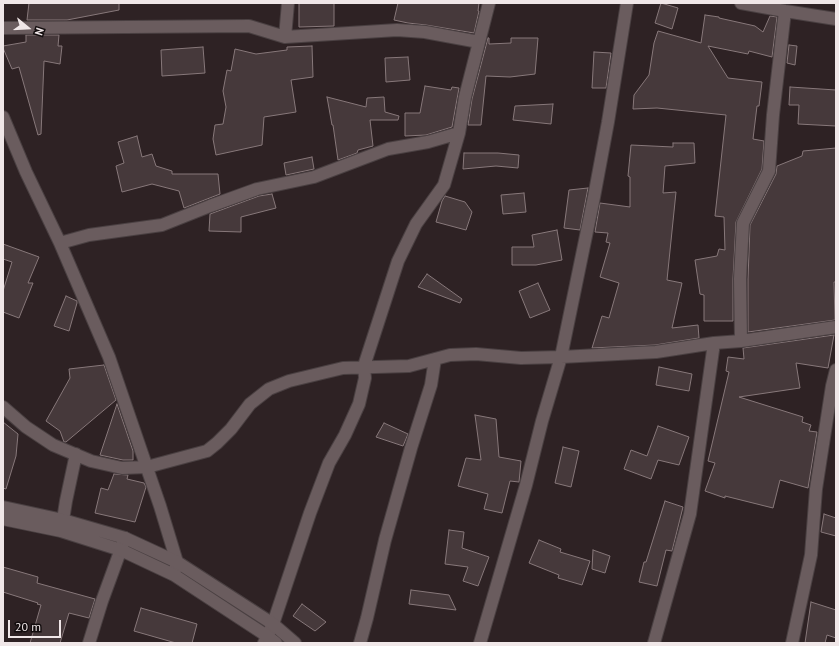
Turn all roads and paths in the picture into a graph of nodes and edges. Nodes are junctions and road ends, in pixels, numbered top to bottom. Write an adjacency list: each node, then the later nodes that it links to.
1 (288, 3): 8 (street)
2 (489, 3): 9 (street)
3 (627, 3): 16 (street)
4 (741, 3): 5 (street)
5 (785, 11): 6 (street); 14 (street)
6 (836, 19)
7 (3, 28): 8 (street)
8 (285, 37): 9 (street)
9 (479, 42): 11 (street)
10 (3, 117): 12 (street)
11 (459, 133): 12 (street); 18 (street)
12 (60, 243): 22 (street)
13 (836, 328): 14 (street)
14 (741, 341): 15 (street)
15 (714, 344): 16 (street); 36 (street)
16 (561, 357): 17 (street); 35 (street)
17 (435, 359): 18 (street); 34 (street)
18 (364, 366): 22 (street); 30 (street)
19 (836, 370): 37 (street)
20 (3, 407): 21 (street)
21 (76, 454): 22 (street); 25 (street)
22 (147, 467): 28 (street)
23 (3, 507): 25 (street)
24 (3, 519): 27 (street)
25 (63, 520): 26 (street)
26 (125, 538): 27 (street); 28 (street)
27 (121, 550): 29 (street); 32 (street)
28 (177, 562): 29 (street); 30 (street)
29 (174, 575): 31 (street)
30 (273, 624): 31 (street); 33 (street)
31 (269, 641)
32 (89, 643)
33 (295, 643)
34 (360, 643)
35 (480, 643)
36 (654, 643)
37 (792, 643)

